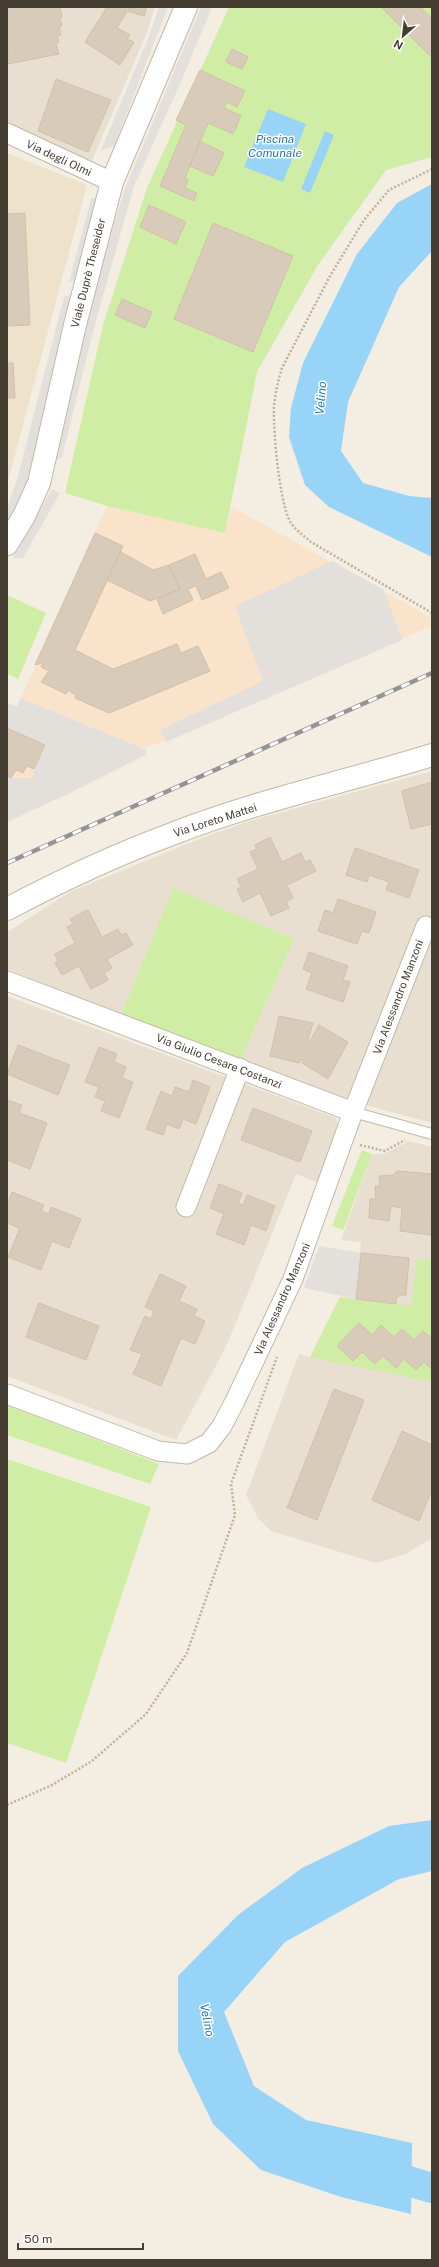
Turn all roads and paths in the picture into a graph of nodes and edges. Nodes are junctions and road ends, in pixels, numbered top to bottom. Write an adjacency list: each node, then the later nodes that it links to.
1 (186, 7): 4 (street, Viale Duprè Theseider)
2 (7, 133): 4 (street, Via degli Olmi)
3 (432, 169): 6 (path)
4 (112, 182): 5 (street, Viale Duprè Theseider)
5 (7, 544)
6 (432, 613)
7 (432, 755): 8 (street, Via Loreto Mattei)
8 (62, 879): 9 (street); 10 (street, Via Loreto Mattei)
9 (7, 894)
10 (7, 909)
11 (426, 926): 14 (street, Via Alessandro Manzoni)
12 (7, 981): 13 (street, Via Giulio Cesare Costanzi)
13 (240, 1068): 14 (street, Via Giulio Cesare Costanzi); 17 (street)
14 (354, 1112): 15 (lane, Via Giulio Cesare Costanzi); 19 (street, Via Alessandro Manzoni)
15 (428, 1133): 16 (path)
16 (356, 1144)
17 (186, 1207)
18 (280, 1350): 20 (path)
19 (7, 1394)
20 (7, 1805)

